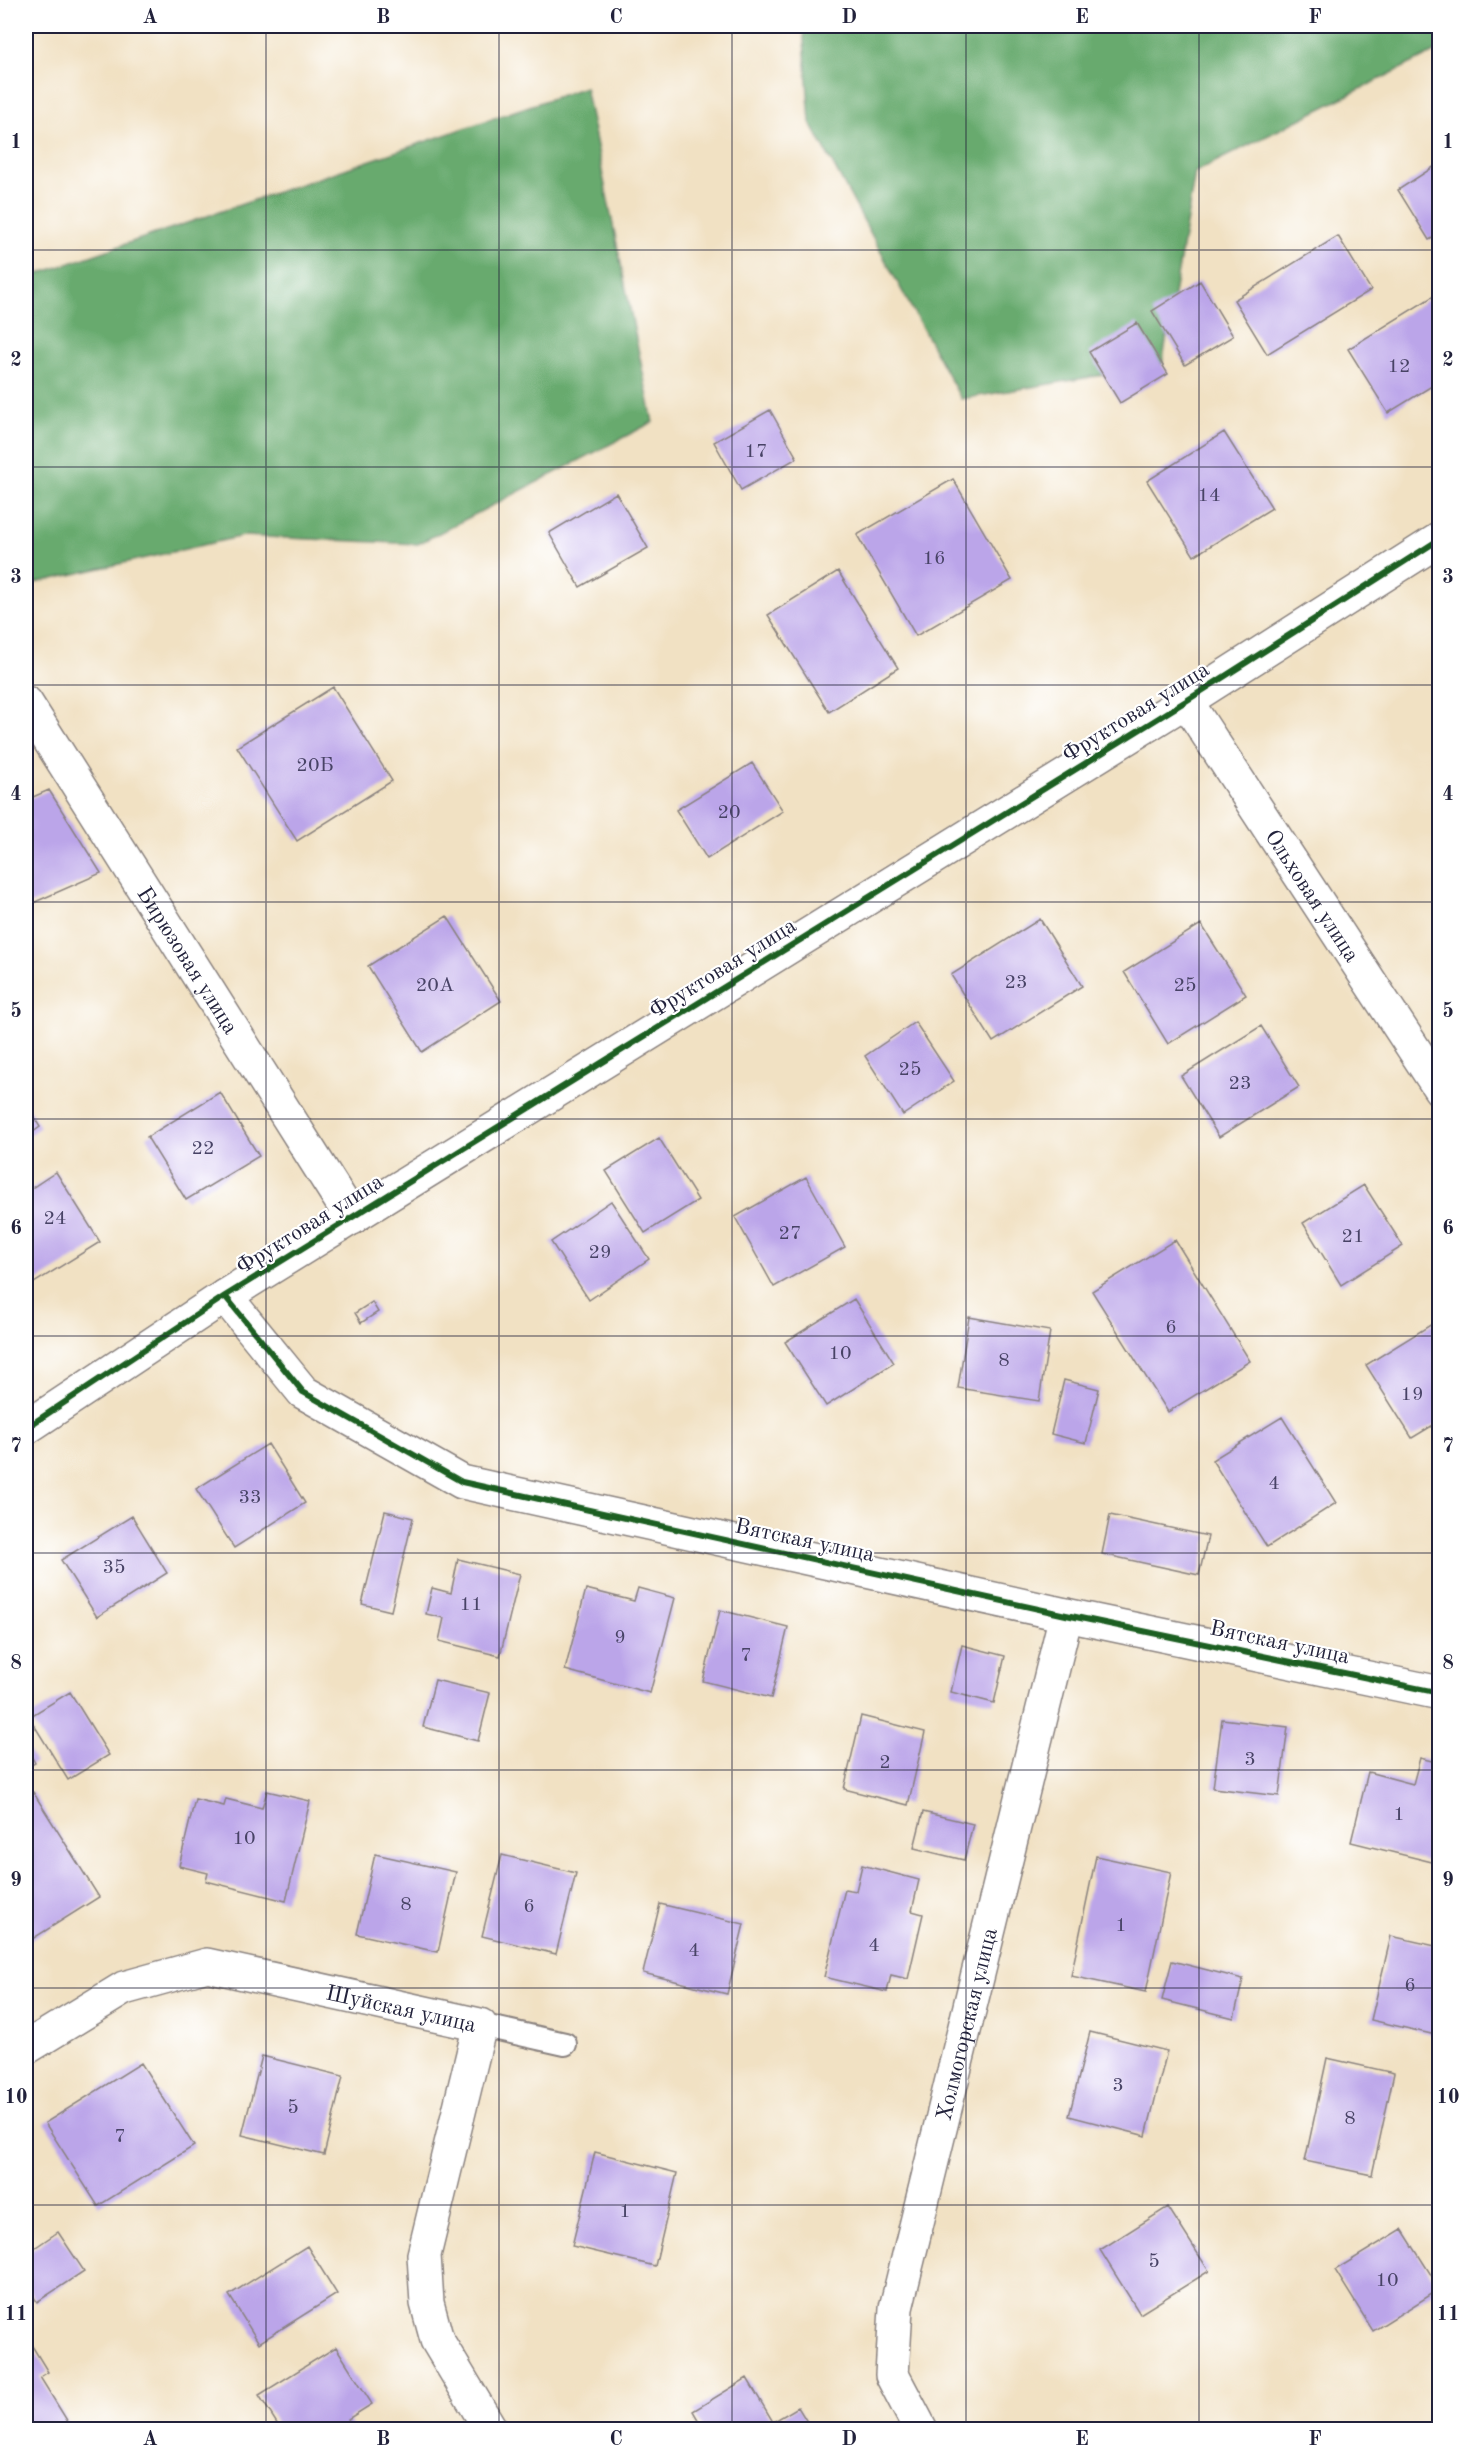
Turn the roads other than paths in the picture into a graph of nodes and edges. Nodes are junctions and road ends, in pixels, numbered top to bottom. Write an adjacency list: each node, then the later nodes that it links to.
1 (1440, 539): 2 (street, Фруктовая улица)
2 (1186, 701): 4 (street, Ольховая улица); 5 (street, Фруктовая улица)
3 (26, 703): 5 (street, Бирюзовая улица)
4 (1440, 1089)
5 (352, 1218): 6 (street, Фруктовая улица)
6 (225, 1296): 7 (street, Фруктовая улица); 8 (street, Вятская улица)
7 (26, 1428)
8 (1066, 1615): 9 (street, Вятская улица); 14 (street, Холмогорская улица)
9 (1440, 1693)
10 (480, 2025): 11 (lane); 12 (street, Шуйская улица); 13 (street, Шуйская улица)
11 (565, 2044)
12 (26, 2048)
13 (491, 2430)
14 (921, 2430)

